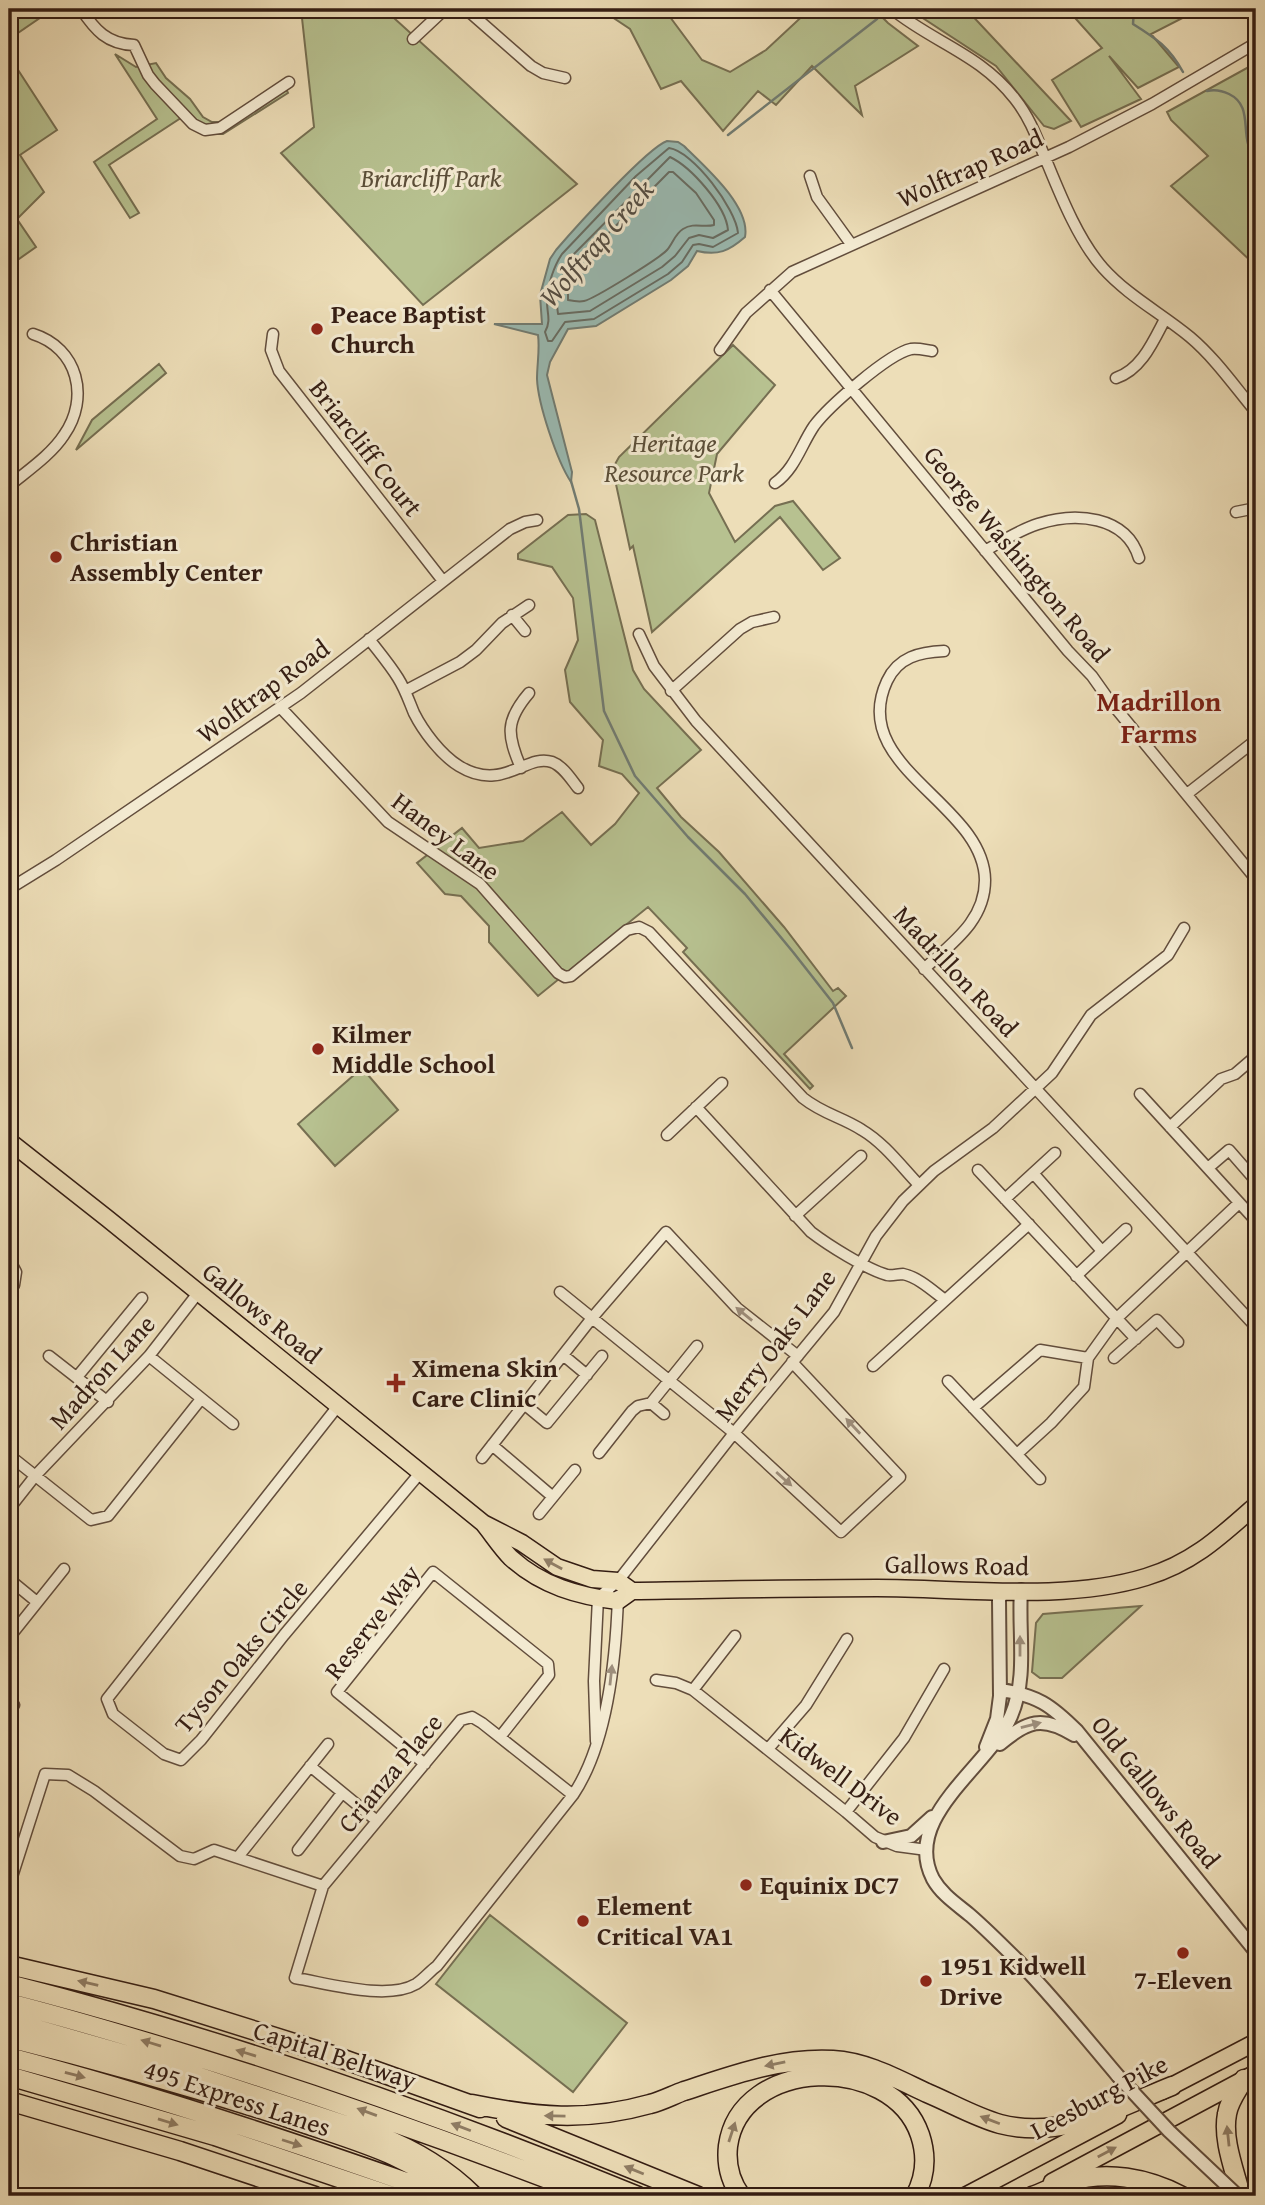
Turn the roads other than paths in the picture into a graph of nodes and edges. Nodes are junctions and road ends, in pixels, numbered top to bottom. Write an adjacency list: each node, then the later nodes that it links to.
1 (81, 9): 8 (street)
2 (445, 9): 5 (street)
3 (466, 9): 7 (street)
4 (892, 9): 9 (street)
5 (413, 39)
6 (1256, 43): 9 (street, Wolftrap Road)
7 (565, 78)
8 (289, 82)
9 (1045, 158): 11 (street, Wolftrap Road); 13 (street)
10 (810, 176): 11 (street)
11 (851, 244): 12 (street, Wolftrap Road)
12 (770, 290): 16 (street, Wolftrap Road); 19 (street, George Washington Road)
13 (1165, 319): 18 (street); 20 (street)
14 (33, 334): 22 (street)
15 (272, 334): 28 (street, Briarcliff Court)
16 (720, 350)
17 (932, 351): 19 (street)
18 (1116, 378)
19 (852, 390): 21 (street); 26 (street, George Washington Road)
20 (1256, 412)
21 (775, 483)
22 (9, 486)
23 (1256, 508): 24 (street)
24 (1236, 512)
25 (537, 520): 28 (street, Wolftrap Road)
26 (985, 551): 27 (street); 43 (street, George Washington Road)
27 (1139, 558)
28 (443, 581): 34 (street, Wolftrap Road)
29 (529, 605): 30 (street)
30 (512, 615): 32 (street); 36 (street)
31 (774, 617): 37 (street)
32 (525, 631)
33 (639, 634): 37 (street, Madrillon Road)
34 (369, 639): 36 (street); 39 (street, Wolftrap Road)
35 (944, 652): 47 (street)
36 (405, 691): 41 (street)
37 (671, 691): 47 (street, Madrillon Road)
38 (529, 693): 41 (street)
39 (280, 707): 45 (street, Wolftrap Road); 62 (street, Haney Lane)
40 (1256, 740): 43 (street)
41 (521, 768): 42 (street)
42 (579, 788)
43 (1186, 794): 44 (street, George Washington Road)
44 (1256, 879)
45 (9, 889)
46 (1184, 928): 50 (street, Merry Oaks Lane)
47 (924, 969): 50 (street, Madrillon Road)
48 (1256, 1056): 53 (street)
49 (722, 1083): 52 (street)
50 (1035, 1088): 62 (street, Merry Oaks Lane); 70 (street, Madrillon Road)
51 (1140, 1094): 53 (street)
52 (696, 1107): 54 (street); 65 (street)
53 (1170, 1127): 58 (street)
54 (667, 1135)
55 (9, 1141): 76 (main road, Gallows Road)
56 (1055, 1153): 60 (street)
57 (861, 1156): 65 (street)
58 (1208, 1168): 61 (street); 64 (street)
59 (978, 1170): 63 (street)
60 (1033, 1173): 63 (street); 69 (street)
61 (1256, 1181)
62 (919, 1185): 72 (street, Merry Oaks Lane)
63 (1005, 1199): 67 (street)
64 (1240, 1203): 66 (street); 70 (street)
65 (796, 1216): 72 (street)
66 (1256, 1221)
67 (1028, 1224): 73 (street); 78 (street)
68 (1126, 1229): 69 (street)
69 (1102, 1251): 73 (street)
70 (1188, 1253): 80 (street); 81 (street, Madrillon Road)
71 (9, 1259): 74 (street)
72 (862, 1262): 78 (street); 91 (street, Merry Oaks Lane)
73 (1076, 1276): 80 (street)
74 (9, 1291)
75 (560, 1292): 79 (street)
76 (198, 1293): 87 (street, Madron Lane); 101 (main road, Gallows Road)
77 (142, 1298): 94 (street)
78 (945, 1300): 92 (street)
79 (592, 1318): 85 (street); 91 (street, one-way to 79); 95 (street)
80 (1116, 1319): 82 (street); 89 (street)
81 (1256, 1327)
82 (1136, 1339): 83 (street); 90 (street)
83 (1178, 1342)
84 (697, 1346): 95 (street)
85 (563, 1355): 93 (street); 100 (street)
86 (49, 1356): 94 (street)
87 (149, 1356): 97 (street); 98 (street, Madron Lane)
88 (602, 1356): 93 (street)
89 (1088, 1358): 102 (street); 108 (street)
90 (1114, 1358)
91 (795, 1359): 105 (street, Merry Oaks Lane); 105 (street, one-way to 91)
92 (873, 1366)
93 (587, 1375): 100 (street)
94 (77, 1377): 98 (street)
95 (669, 1380): 99 (street); 105 (street)
96 (948, 1381): 102 (street)
97 (201, 1399): 104 (street); 113 (street)
98 (108, 1402): 113 (street, Madron Lane)
99 (651, 1403): 103 (street); 107 (street)
100 (524, 1404): 106 (street)
101 (338, 1406): 112 (main road, Gallows Road); 112 (street, Tyson Oaks Circle)
102 (974, 1408): 108 (street)
103 (664, 1414)
104 (233, 1424)
105 (734, 1433): 122 (street, Merry Oaks Lane)
106 (492, 1445): 110 (street); 115 (street)
107 (599, 1453)
108 (1017, 1454): 114 (street)
109 (9, 1455): 113 (street)
110 (482, 1458)
111 (575, 1470): 115 (street)
112 (420, 1473): 119 (main road, Gallows Road)
113 (35, 1476): 117 (street, Madron Lane)
114 (1040, 1479)
115 (553, 1497): 118 (street)
116 (1256, 1505): 123 (main road, Gallows Road)
117 (9, 1509)
118 (539, 1514)
119 (483, 1523): 122 (main road, Gallows Road, one-way to 119); 126 (main road, Gallows Road)
120 (64, 1569): 128 (street)
121 (9, 1579): 128 (street)
122 (618, 1581): 124 (main road, Gallows Road); 126 (street, Merry Oaks Lane); 127 (street)
123 (1021, 1590): 125 (main road, Gallows Road); 136 (street, one-way to 123)
124 (632, 1591): 125 (main road, Gallows Road); 127 (main road)
125 (1002, 1591): 135 (street)
126 (598, 1598): 127 (main road, Gallows Road); 138 (street)
127 (618, 1601): 138 (street, one-way to 127)
128 (37, 1602): 129 (street)
129 (12, 1634)
130 (735, 1636): 134 (street)
131 (847, 1639): 141 (street)
132 (944, 1669): 148 (street)
133 (656, 1680): 134 (street, Kidwell Drive)
134 (692, 1690): 141 (street, Kidwell Drive)
135 (1000, 1690): 136 (street, Old Gallows Road); 142 (street)
136 (1018, 1692): 140 (street, Old Gallows Road); 142 (street)
137 (500, 1737): 143 (street, Crianza Place); 143 (street, Reserve Way); 146 (street, Crianza Place)
138 (596, 1741): 146 (street)
139 (328, 1744): 144 (street)
140 (1088, 1744): 142 (street, one-way to 140); 156 (street, Old Gallows Road)
141 (768, 1749): 148 (street, Kidwell Drive)
142 (981, 1760): 147 (street)
143 (425, 1764): 149 (street, Crianza Place)
144 (310, 1766): 145 (street); 153 (street)
145 (342, 1793): 149 (street); 151 (street)
146 (573, 1795): 155 (street, Crianza Place)
147 (940, 1809): 150 (street); 152 (street)
148 (846, 1812): 150 (street, Kidwell Drive)
149 (377, 1821): 155 (street, Crianza Place)
150 (883, 1842): 152 (street, Kidwell Drive)
151 (298, 1850)
152 (927, 1850): 186 (street, bridge)
153 (238, 1857): 154 (street); 155 (street)
154 (10, 1883)
155 (323, 1886)
156 (1256, 1952)
157 (9, 1965): 168 (highway, one-way to 157)
158 (9, 1984): 178 (highway, Capital Beltway, one-way to 158)
159 (9, 2003): 177 (highway, 495 Express Lanes, one-way to 159)
160 (9, 2021): 169 (highway)
161 (9, 2038): 169 (highway)
162 (1256, 2042): 166 (main road, Leesburg Pike)
163 (9, 2057): 174 (highway, 495 Express Lanes, one-way to 174)
164 (9, 2076): 173 (highway, one-way to 173)
165 (1250, 2076): 183 (main road, Leesburg Pike, one-way to 165); 186 (highway, one-way to 165)
166 (1172, 2086): 168 (highway, one-way to 168); 182 (main road, Leesburg Pike)
167 (9, 2101): 170 (highway)
168 (472, 2105): 179 (highway, one-way to 168)
169 (377, 2142): 175 (highway); 176 (highway)
170 (279, 2183): 171 (highway); 172 (highway)
171 (299, 2196)
172 (315, 2196)
173 (392, 2196)
174 (446, 2196)
175 (456, 2196)
176 (474, 2196)
177 (592, 2196)
178 (638, 2196)
179 (698, 2196)
180 (741, 2196): 181 (highway, one-way to 181)
181 (915, 2196)
182 (965, 2196)
183 (1026, 2196)
184 (1032, 2196): 185 (highway)
185 (1182, 2196)
186 (1239, 2196)

